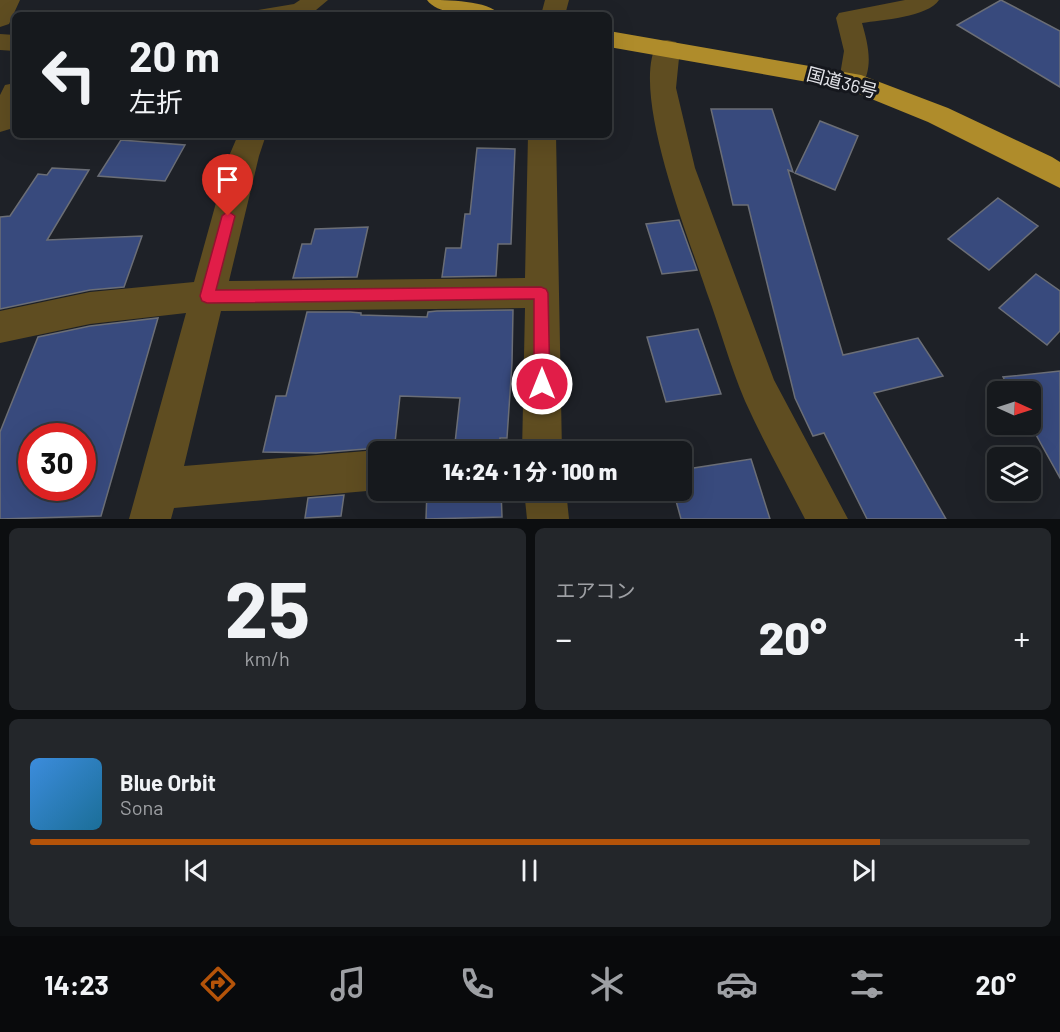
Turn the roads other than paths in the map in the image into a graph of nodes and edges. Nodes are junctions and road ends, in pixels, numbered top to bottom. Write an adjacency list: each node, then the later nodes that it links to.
1 (8, 0): 8 (street)
2 (438, 0): 7 (highway)
3 (927, 0): 5 (street)
4 (305, 8): 6 (street)
5 (848, 9): 11 (street)
6 (283, 12)
7 (478, 12)
8 (0, 19)
9 (619, 40): 10 (highway, 国道36号)
10 (668, 48): 11 (highway, 国道36号); 25 (street)
11 (852, 81): 16 (highway, 国道36号)
12 (12, 99): 13 (street)
13 (0, 122)
14 (251, 138): 18 (street)
15 (542, 138): 17 (street)
16 (1060, 176)
17 (541, 293): 18 (street); 20 (street)
18 (207, 296): 19 (street); 23 (street)
19 (0, 327)
20 (542, 441)
21 (368, 472): 23 (street)
22 (546, 501): 24 (street)
23 (154, 504)
24 (548, 519)
25 (827, 519)

